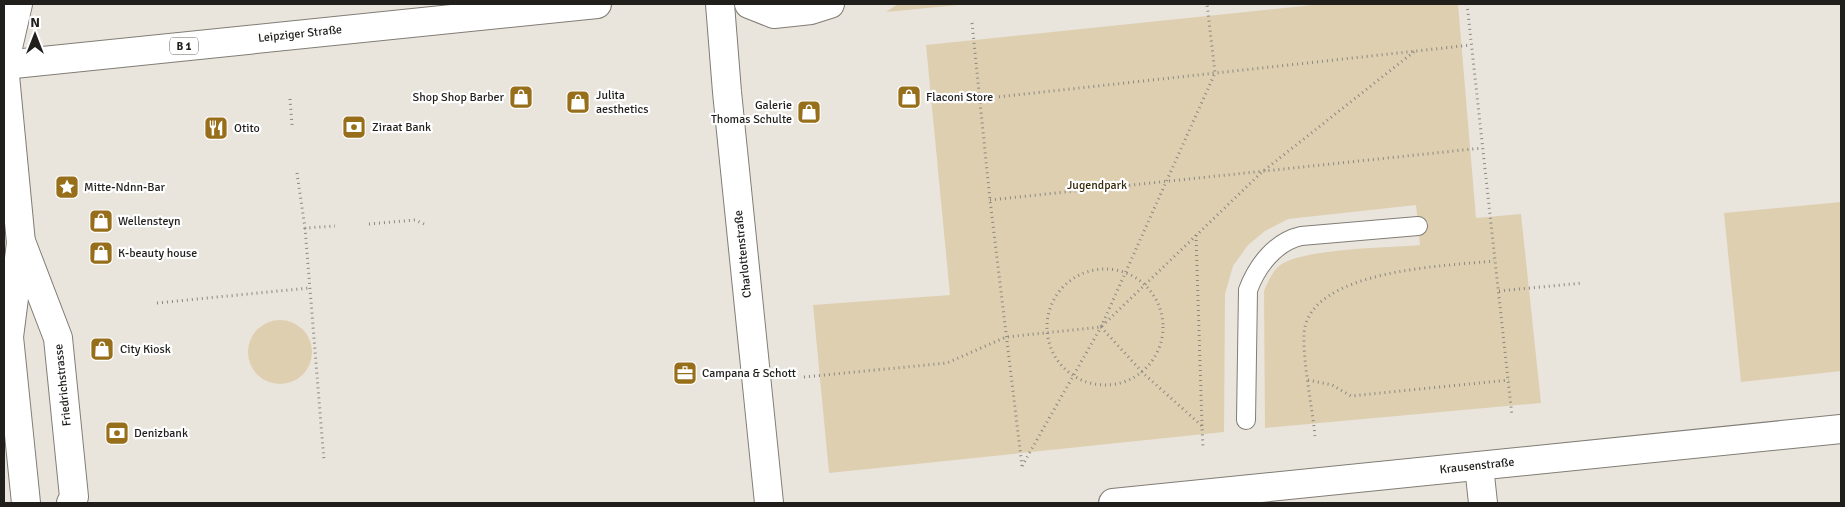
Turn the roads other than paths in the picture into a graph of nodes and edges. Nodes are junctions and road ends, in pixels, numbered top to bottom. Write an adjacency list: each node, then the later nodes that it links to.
1 (18, 4): 6 (street, Friedrichstrasse)
2 (597, 4): 6 (street, Leipziger Straße / B 1)
3 (720, 4): 14 (street, Charlottenstraße)
4 (749, 4): 5 (street)
5 (830, 4)
6 (4, 65): 8 (street, Friedrichstrasse)
7 (1418, 226): 9 (lane)
8 (21, 242): 12 (street, Friedrichstrasse); 13 (street, Friedrichstrasse)
9 (1246, 420)
10 (1841, 429): 11 (street, Krausenstraße)
11 (1478, 466): 15 (street, Krausenstraße); 16 (street)
12 (26, 503)
13 (71, 503)
14 (769, 503)
15 (1113, 503)
16 (1483, 503)

